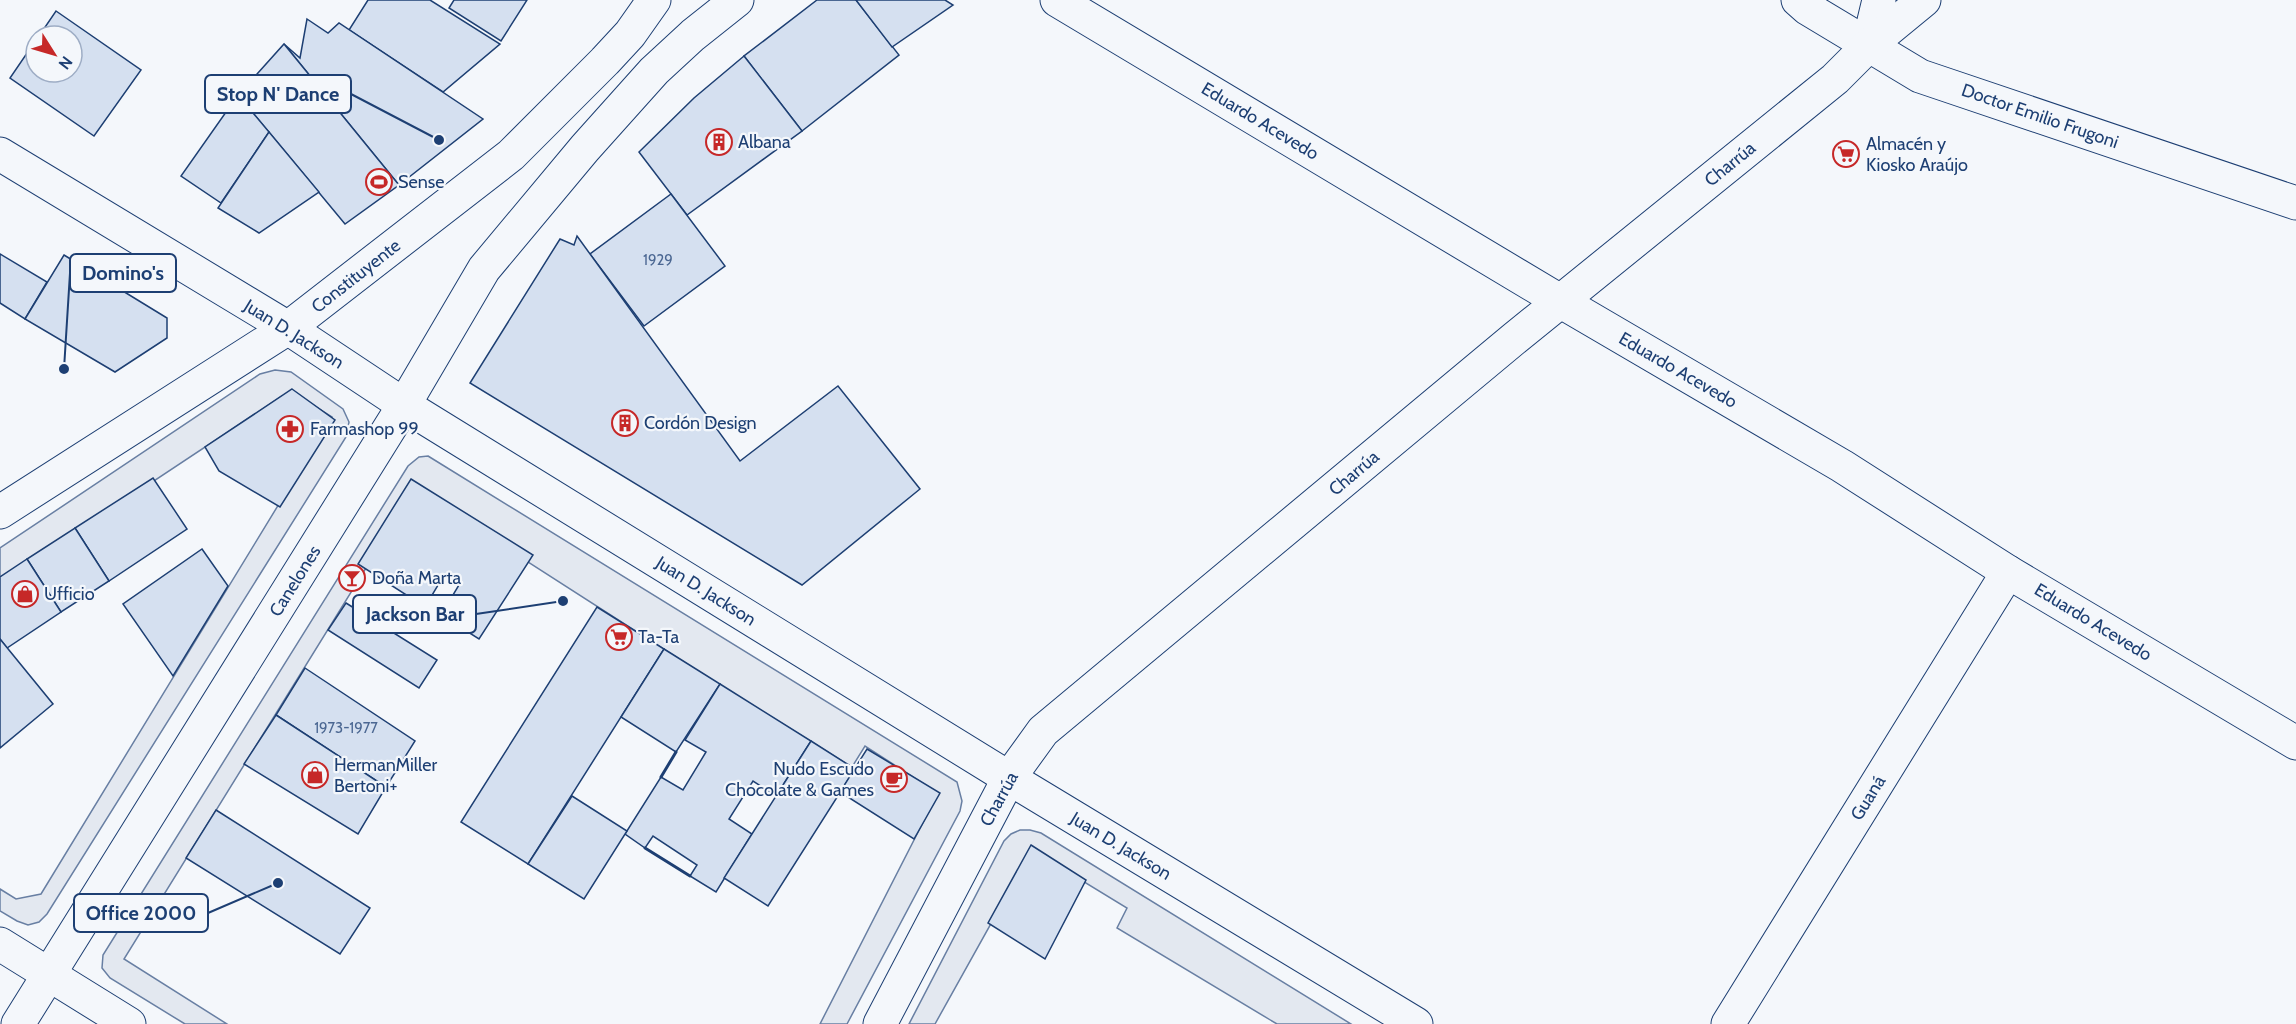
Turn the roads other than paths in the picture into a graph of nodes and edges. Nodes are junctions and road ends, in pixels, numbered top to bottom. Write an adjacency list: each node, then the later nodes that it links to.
1 (654, 0): 11 (street, Constituyente)
2 (737, 0): 12 (street, Canelones)
3 (1057, 0): 10 (street, Eduardo Acevedo)
4 (1798, 0): 7 (street, Doctor Emilio Frugoni)
5 (1879, 0): 7 (street)
6 (1924, 0): 7 (street, Charrúa)
7 (1868, 46): 9 (street, Doctor Emilio Frugoni); 10 (street, Charrúa)
8 (0, 154): 11 (street, Juan D. Jackson)
9 (2296, 203)
10 (1560, 301): 14 (street, Eduardo Acevedo); 16 (street, Charrúa)
11 (288, 328): 12 (street, Juan D. Jackson); 13 (street, Constituyente)
12 (404, 405): 16 (street, Juan D. Jackson); 18 (street, Canelones)
13 (0, 512)
14 (2008, 572): 15 (street, Eduardo Acevedo); 23 (street, Guaná)
15 (2296, 743)
16 (1009, 778): 21 (street, Charrúa); 22 (street, Juan D. Jackson)
17 (0, 944): 18 (street)
18 (49, 974): 19 (street, Canelones); 20 (street)
19 (18, 1024)
20 (129, 1024)
21 (880, 1024)
22 (1416, 1024)
23 (1728, 1024)

